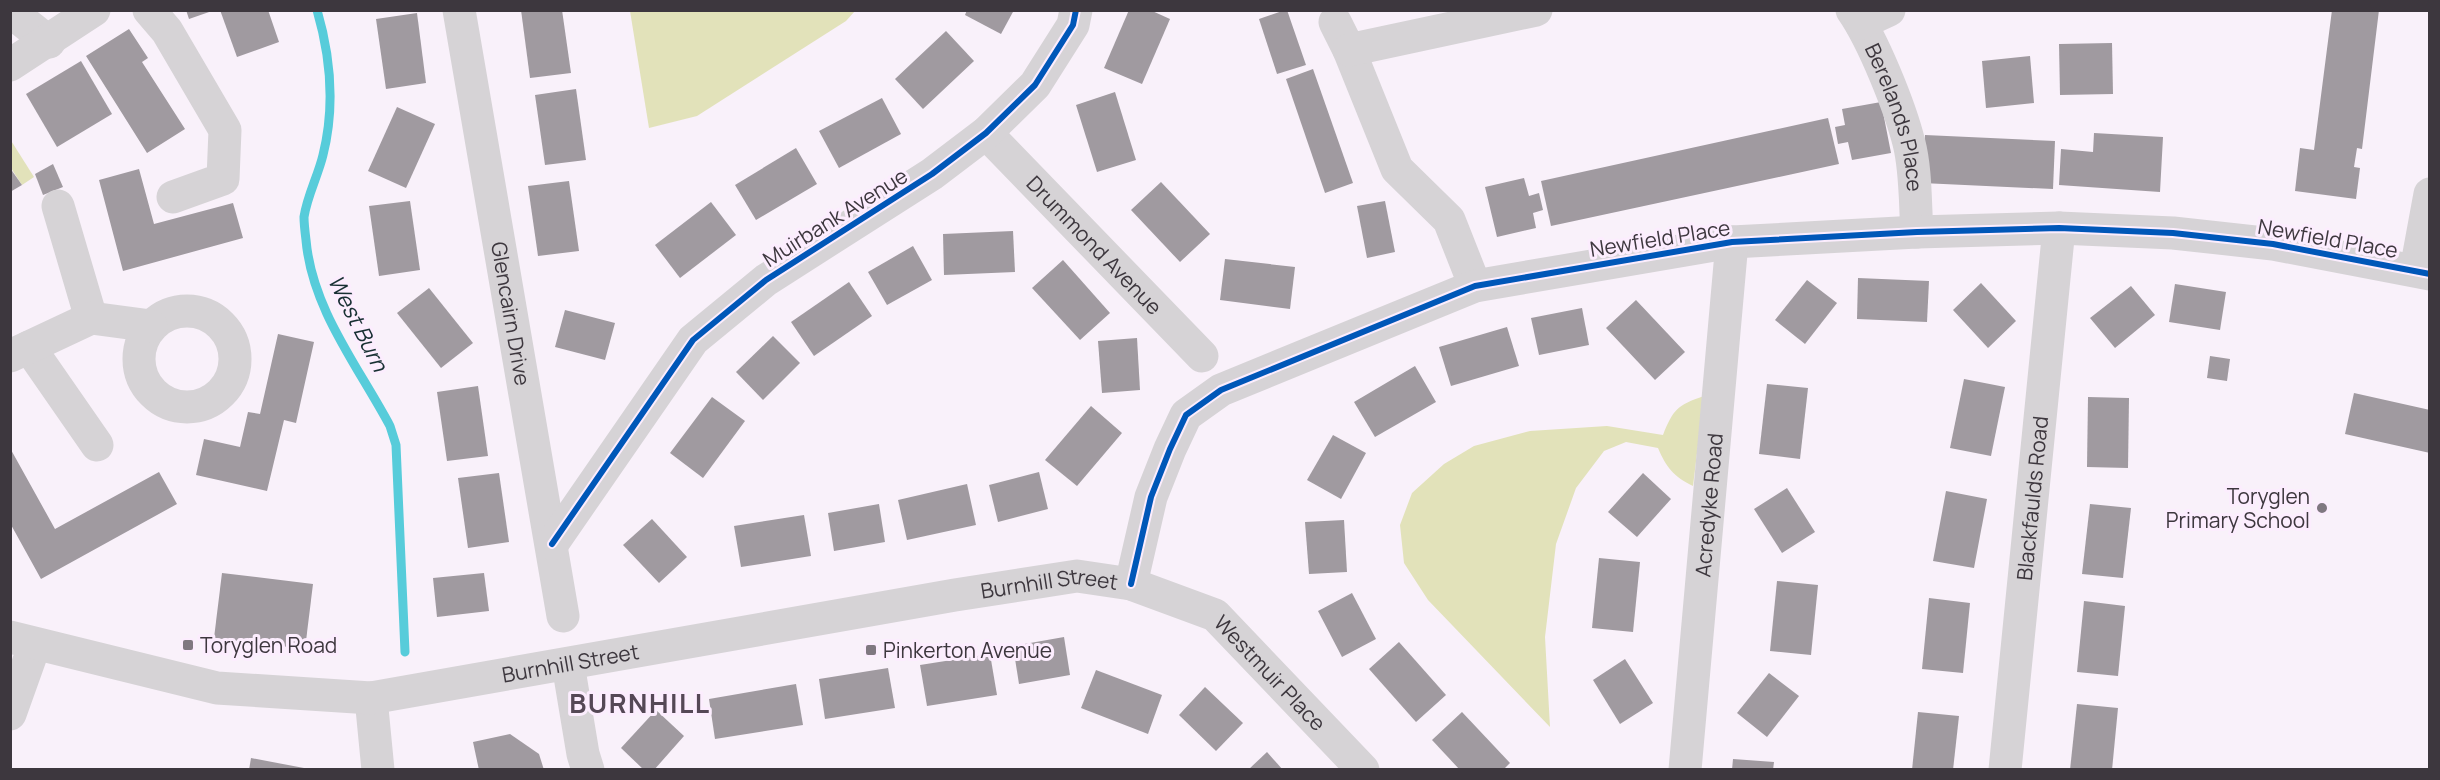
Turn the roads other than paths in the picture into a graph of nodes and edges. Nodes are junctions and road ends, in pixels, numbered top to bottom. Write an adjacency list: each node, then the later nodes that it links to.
1 (94, 10): 9 (street)
2 (149, 10): 13 (street)
3 (459, 10): 25 (street, Glencairn Drive)
4 (1076, 10): 11 (street, Muirbank Avenue)
5 (1536, 10): 8 (street)
6 (10, 11): 9 (street)
7 (1867, 15): 16 (street, Berelands Place)
8 (1464, 18): 19 (street)
9 (49, 42): 10 (street)
10 (10, 65)
11 (986, 133): 23 (street, Drummond Avenue); 25 (street, Muirbank Avenue)
12 (2430, 194): 18 (street)
13 (173, 197)
14 (58, 206): 20 (street)
15 (2059, 228): 16 (street, Newfield Place); 18 (street, Newfield Place); 36 (street, Blackfaulds Road)
16 (1917, 232): 17 (street, Newfield Place)
17 (1732, 242): 19 (street, Newfield Place); 35 (street, Acredyke Road)
18 (2423, 272)
19 (1475, 286): 26 (street, Newfield Place)
20 (91, 318): 21 (street); 22 (street)
21 (151, 326)
22 (20, 352): 24 (street)
23 (1202, 356)
24 (97, 445)
25 (552, 544): 27 (street, Glencairn Drive)
26 (1131, 584): 29 (street, Burnhill Street); 34 (street, Westmuir Place)
27 (563, 616)
28 (22, 640): 30 (street, Burnhill Street); 31 (street)
29 (568, 664): 30 (street, Burnhill Street); 33 (street)
30 (371, 698): 32 (street)
31 (10, 714)
32 (378, 770)
33 (588, 770)
34 (1363, 770)
35 (1685, 770)
36 (2006, 770)

